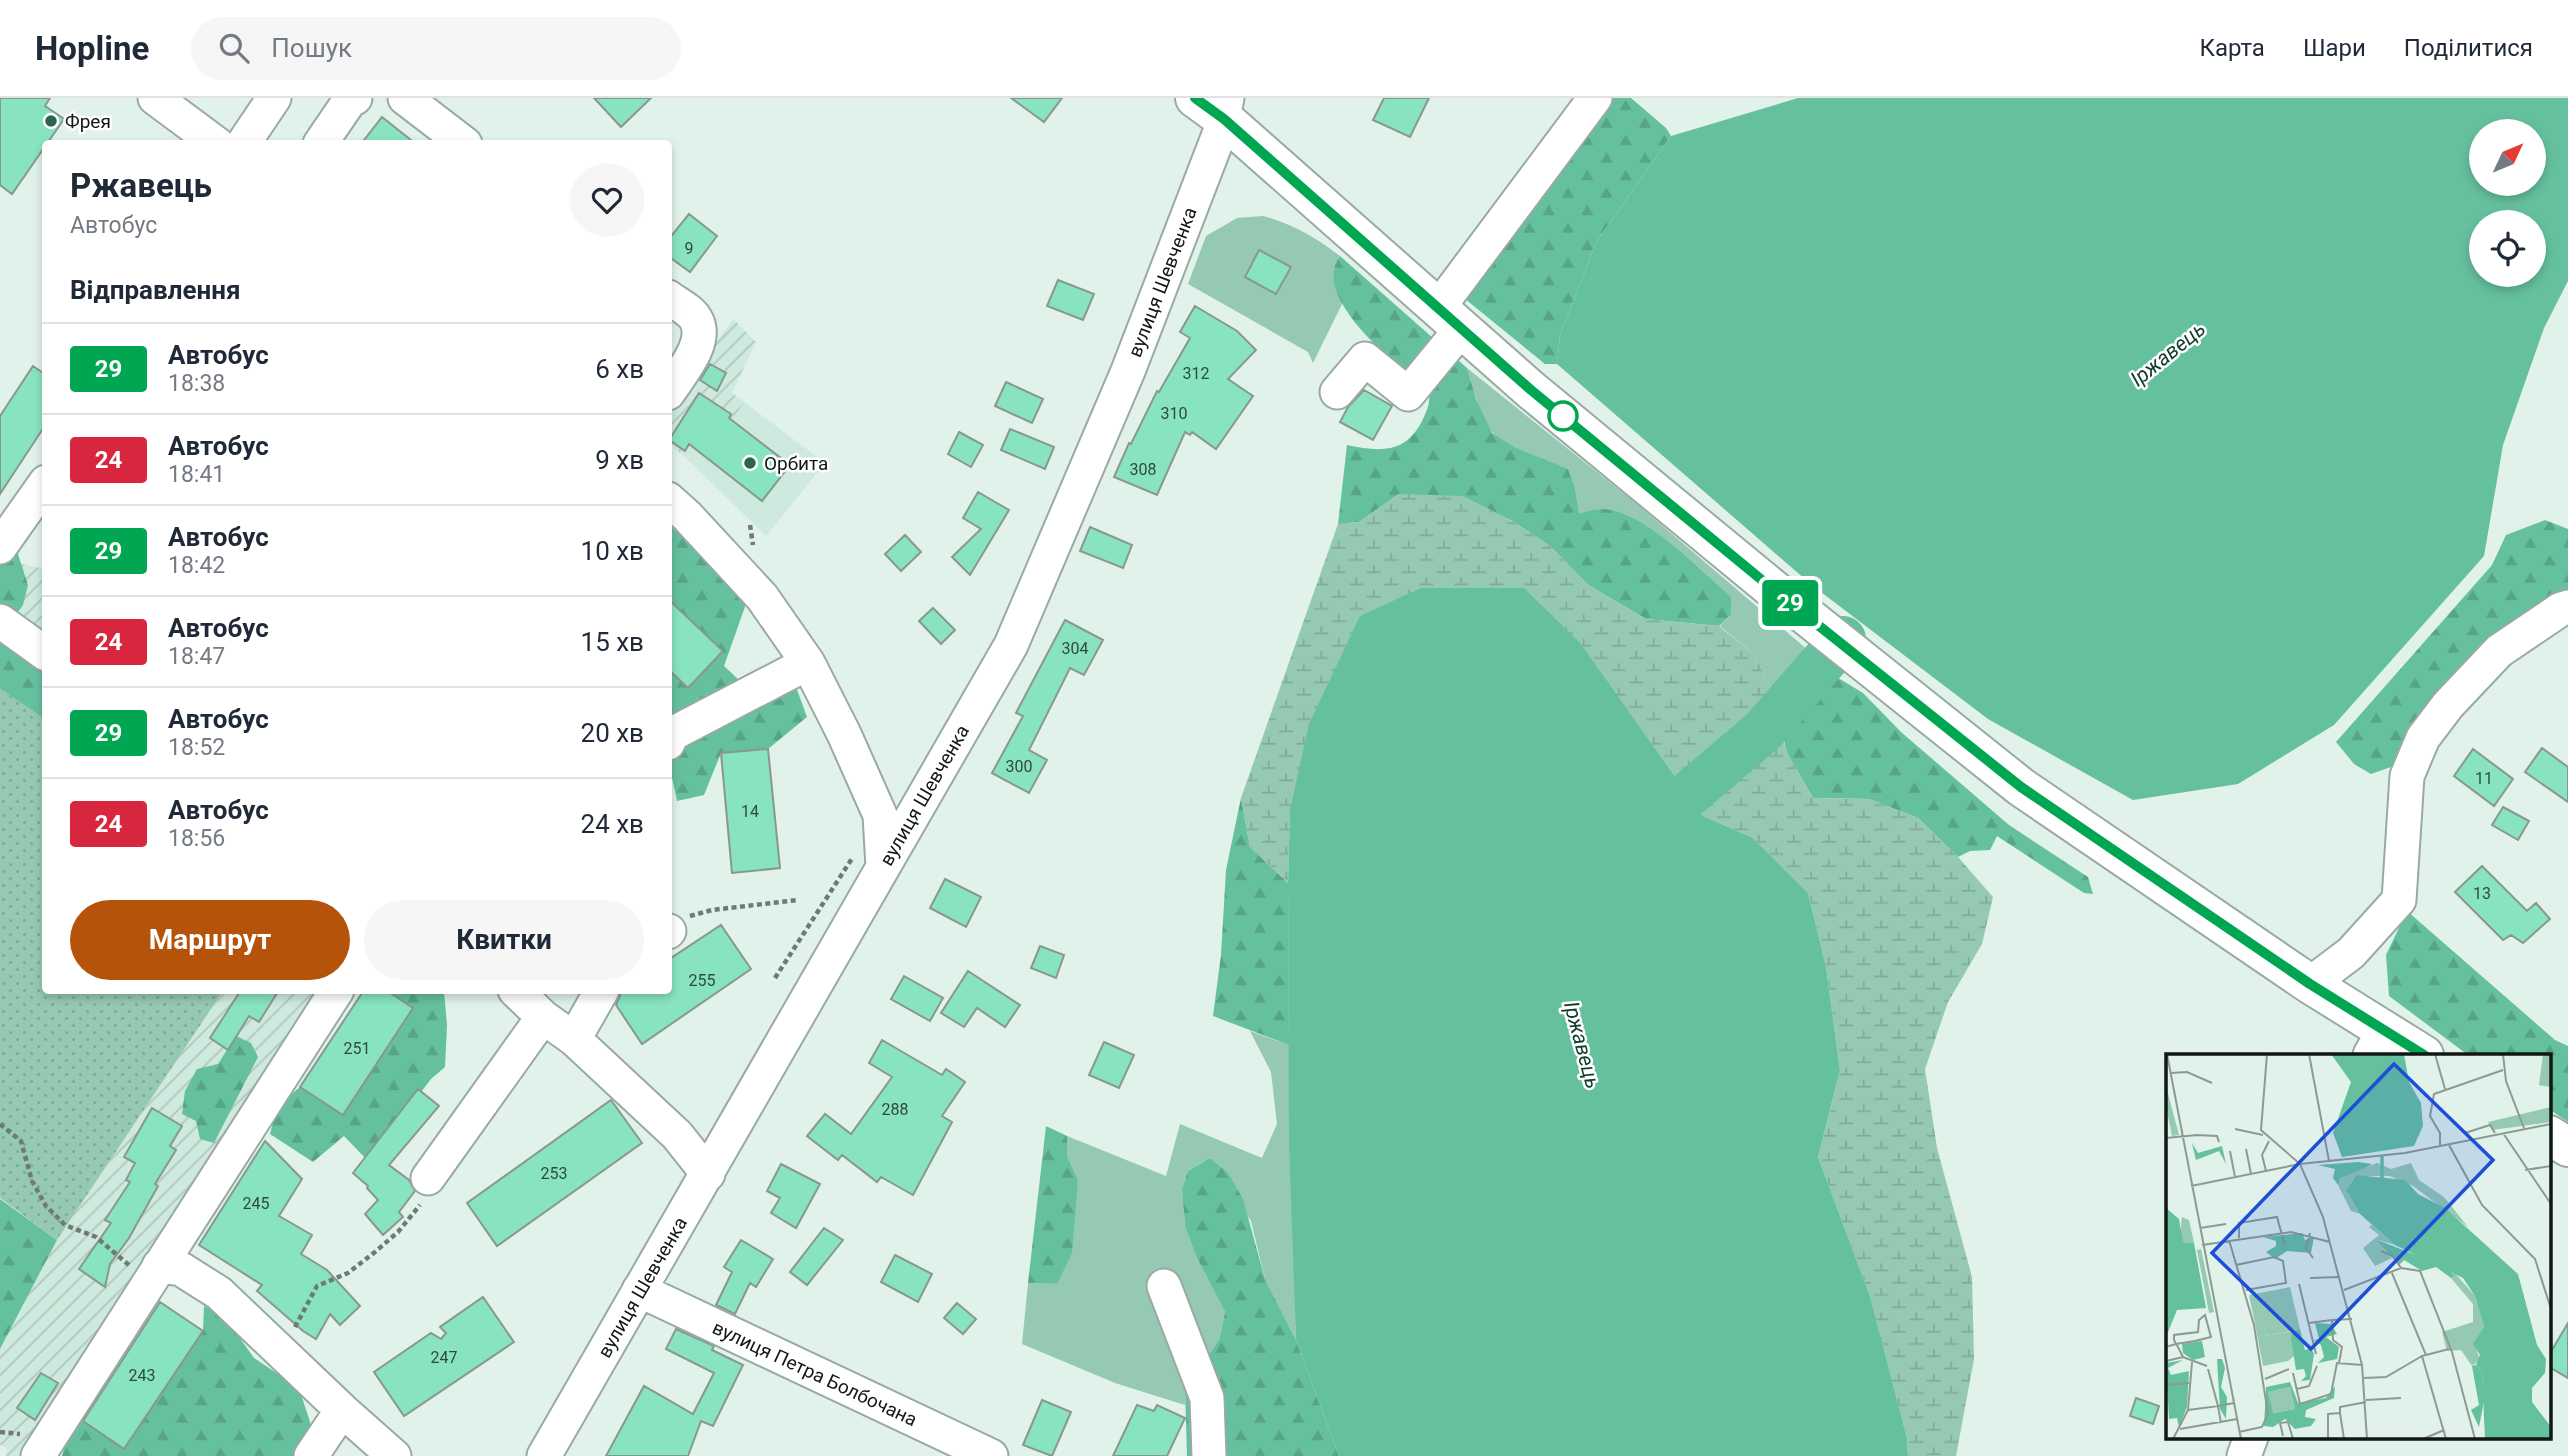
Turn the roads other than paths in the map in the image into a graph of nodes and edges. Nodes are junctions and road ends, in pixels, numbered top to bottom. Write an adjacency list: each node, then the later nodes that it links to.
1 (155, 98): 7 (street)
2 (274, 98): 8 (street)
3 (355, 98): 9 (street)
4 (405, 98): 10 (street)
5 (1595, 98): 12 (street)
6 (1216, 105): 12 (main road); 23 (street, вулиця Шевченка)
7 (209, 140)
8 (246, 140)
9 (323, 140)
10 (460, 140)
11 (672, 300): 13 (street)
12 (1451, 318): 14 (street); 24 (main road)
13 (672, 387)
14 (1337, 392)
15 (42, 488): 17 (street)
16 (672, 503): 21 (street)
17 (0, 547)
18 (2568, 607): 24 (street)
19 (0, 621): 20 (street)
20 (42, 650)
21 (808, 663): 22 (street); 23 (street)
22 (672, 736)
23 (883, 867): 34 (street, вулиця Шевченка)
24 (2310, 984): 30 (main road)
25 (334, 994): 36 (street)
26 (519, 994): 28 (street)
27 (600, 994): 29 (street)
28 (543, 1017): 29 (street); 35 (street)
29 (574, 1039): 34 (street)
30 (2377, 1043): 31 (main road)
31 (2420, 1054)
32 (2550, 1136): 33 (main road)
33 (2568, 1147)
34 (708, 1174): 38 (street, вулиця Шевченка)
35 (428, 1178)
36 (154, 1274): 39 (street); 41 (street)
37 (1164, 1286): 46 (street)
38 (639, 1290): 44 (street, вулиця Шевченка); 45 (street, вулиця Петра Болбочана)
39 (342, 1410): 42 (street); 43 (street)
40 (2250, 1438): 47 (street)
41 (38, 1456)
42 (311, 1456)
43 (394, 1456)
44 (544, 1456)
45 (991, 1456)
46 (1209, 1456)
47 (2244, 1456)

